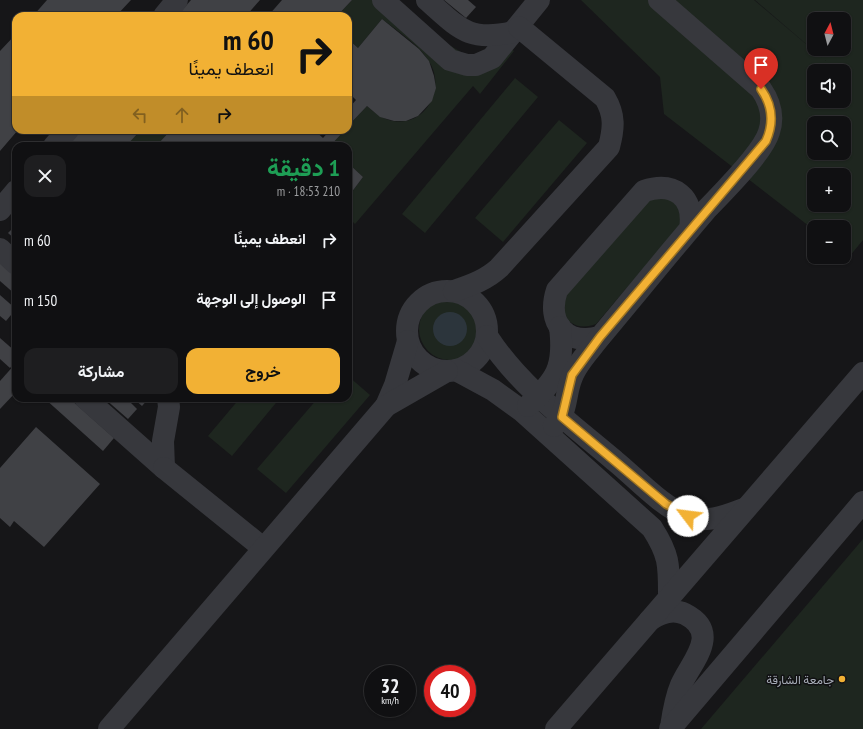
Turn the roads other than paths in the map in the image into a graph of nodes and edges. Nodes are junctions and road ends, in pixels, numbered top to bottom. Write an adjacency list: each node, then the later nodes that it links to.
1 (177, 0): 6 (street)
2 (383, 0): 7 (street)
3 (427, 0): 7 (street)
4 (540, 0): 7 (street)
5 (659, 0): 12 (street)
6 (167, 12)
7 (516, 29): 15 (street)
8 (64, 134): 9 (street)
9 (58, 142)
10 (12, 196): 11 (street)
11 (0, 210)
12 (690, 229): 16 (street); 18 (street)
13 (0, 249): 14 (street)
14 (12, 260)
15 (454, 291): 17 (street); 19 (street)
16 (560, 327): 18 (street); 22 (street)
17 (487, 336): 20 (street); 22 (street)
18 (600, 337): 27 (street)
19 (408, 341): 20 (street); 25 (street)
20 (452, 371): 25 (street); 26 (street)
21 (863, 373): 33 (street)
22 (538, 396): 26 (street); 27 (street)
23 (90, 402): 30 (street)
24 (168, 402): 30 (street)
25 (386, 406): 34 (street)
26 (522, 411): 28 (street)
27 (562, 417): 28 (street); 29 (street)
28 (547, 435): 31 (street)
29 (614, 461): 31 (street); 33 (street)
30 (164, 468): 34 (street)
31 (598, 480): 35 (street)
32 (863, 502): 39 (street)
33 (749, 506): 35 (street)
34 (263, 548): 37 (street)
35 (669, 598): 36 (street)
36 (650, 620): 38 (street); 39 (street)
37 (108, 729)
38 (556, 729)
39 (670, 729)

